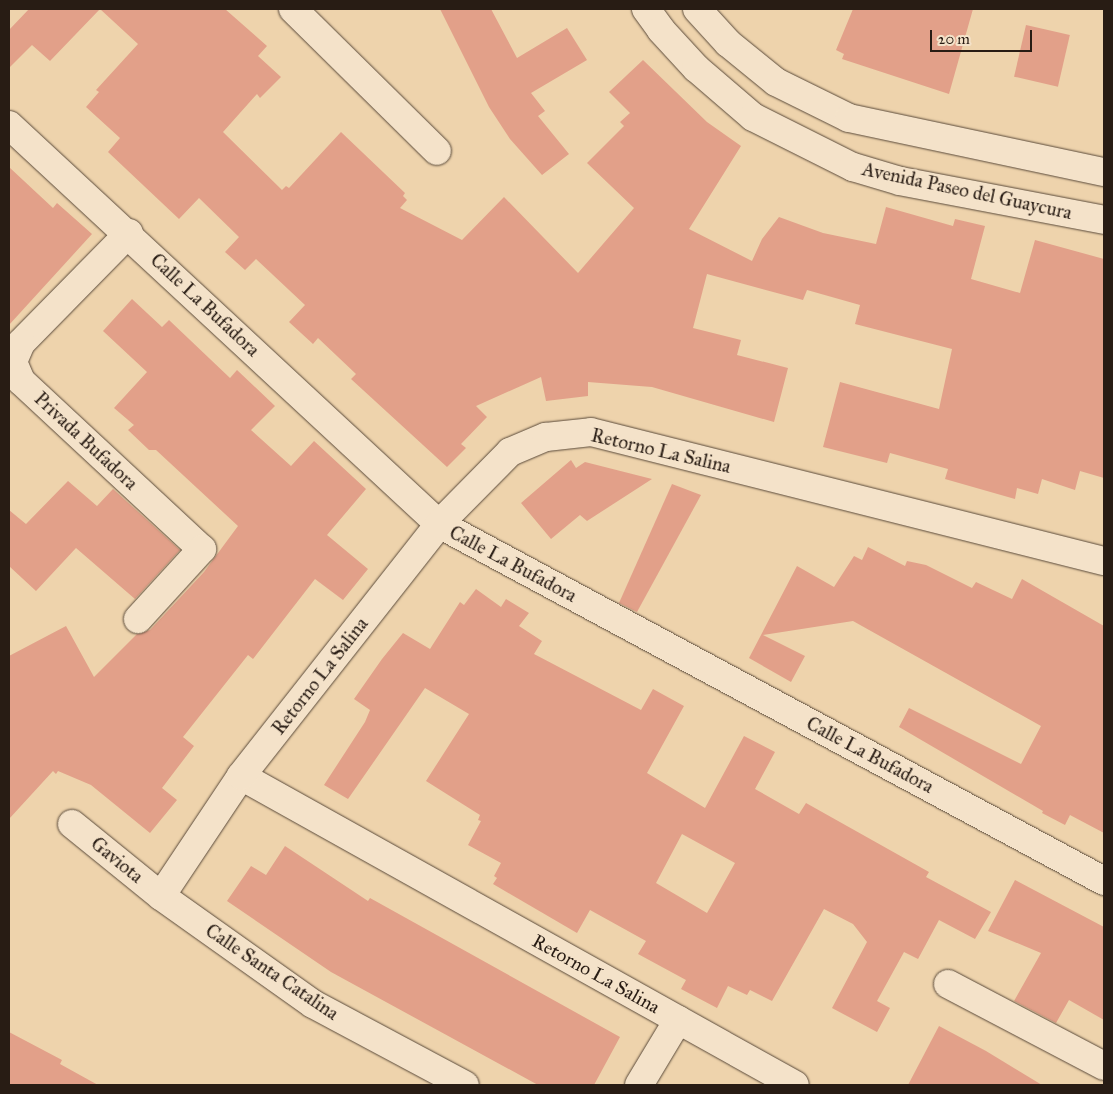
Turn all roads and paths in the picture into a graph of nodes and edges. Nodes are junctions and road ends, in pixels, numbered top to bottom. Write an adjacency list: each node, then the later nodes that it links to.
1 (294, 9): 5 (street)
2 (646, 9): 7 (street, Avenida Paseo del Guaycura)
3 (698, 9): 6 (street)
4 (9, 125): 8 (street, Calle La Bufadora)
5 (437, 151)
6 (1104, 172)
7 (1104, 220)
8 (129, 233): 9 (street, Calle La Bufadora); 11 (street, Privada Bufadora)
9 (439, 524): 10 (street, Retorno La Salina); 12 (street, Retorno La Salina); 14 (street, Calle La Bufadora)
10 (1104, 561)
11 (138, 619)
12 (241, 776): 15 (street, Retorno La Salina); 17 (street, Retorno La Salina)
13 (72, 824): 15 (street, Gaviota)
14 (1104, 881)
15 (161, 896): 19 (street, Calle Santa Catalina)
16 (948, 984): 18 (street)
17 (678, 1020): 20 (street); 21 (street, Retorno La Salina)
18 (1104, 1066)
19 (465, 1085)
20 (639, 1085)
21 (794, 1085)

